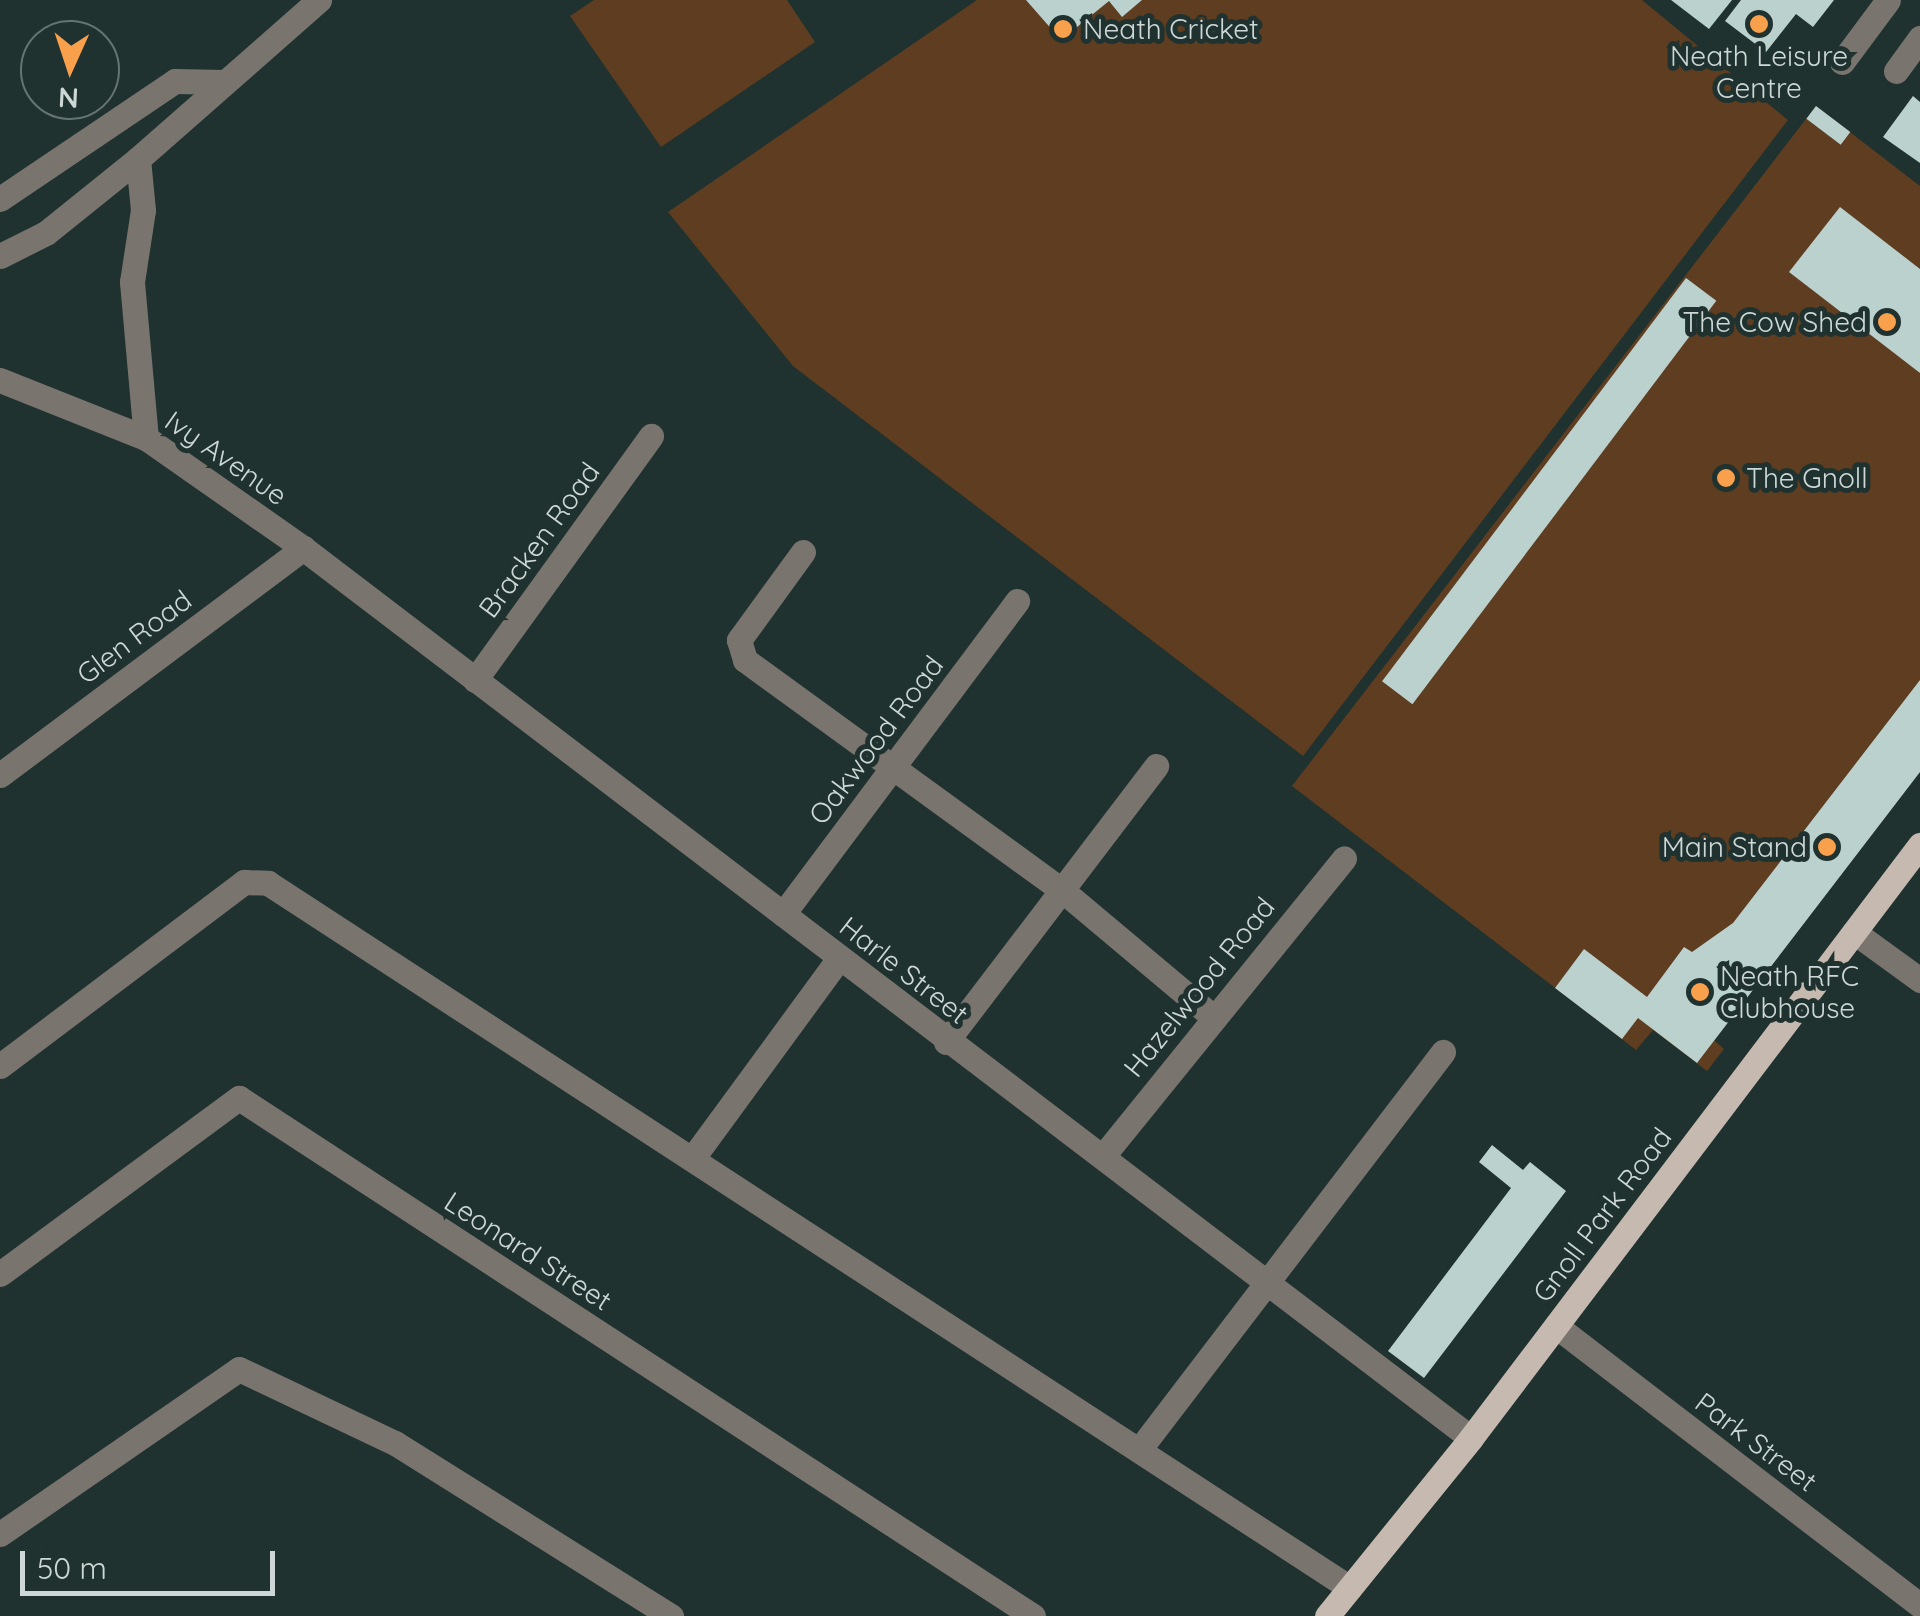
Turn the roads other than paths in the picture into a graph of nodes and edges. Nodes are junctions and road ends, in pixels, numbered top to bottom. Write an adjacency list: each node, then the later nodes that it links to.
1 (1888, 0): 4 (street)
2 (301, 5): 6 (street)
3 (1920, 38): 5 (street)
4 (1842, 62)
5 (1896, 71)
6 (224, 82): 7 (street); 8 (street)
7 (138, 159): 9 (street); 12 (street)
8 (0, 199)
9 (0, 256)
10 (0, 380): 12 (street, Ivy Avenue)
11 (651, 436): 16 (street, Bracken Road)
12 (146, 438): 13 (street, Ivy Avenue)
13 (303, 548): 16 (street, Harle Street); 19 (street, Glen Road)
14 (803, 552): 18 (street)
15 (1016, 601): 18 (street, Oakwood Road)
16 (475, 680): 23 (street, Harle Street)
17 (1156, 766): 22 (street)
18 (892, 768): 22 (street); 23 (street, Oakwood Road)
19 (0, 775)
20 (1920, 846): 24 (main road, Gnoll Park Road)
21 (1344, 858): 27 (street, Hazelwood Road)
22 (1063, 891): 27 (street); 28 (street)
23 (784, 914): 25 (street, Harle Street)
24 (1854, 932): 26 (street); 35 (main road, Gnoll Park Road)
25 (839, 958): 28 (street, Harle Street); 32 (street)
26 (1920, 980)
27 (1212, 1015): 31 (street, Hazelwood Road)
28 (946, 1042): 31 (street, Harle Street)
29 (1443, 1052): 34 (street)
30 (0, 1066): 32 (street)
31 (1103, 1156): 34 (street, Harle Street)
32 (692, 1160): 37 (street)
33 (0, 1274): 42 (street, Leonard Street)
34 (1268, 1283): 36 (street, Harle Street); 37 (street)
35 (1556, 1326): 36 (main road, Gnoll Park Road); 40 (street, Park Street)
36 (1471, 1438): 39 (main road, Gnoll Park Road)
37 (1138, 1450): 39 (street)
38 (0, 1534): 41 (street)
39 (1350, 1588): 43 (main road, Gnoll Park Road)
40 (1920, 1605)
41 (671, 1616)
42 (1033, 1616)
43 (1327, 1616)

